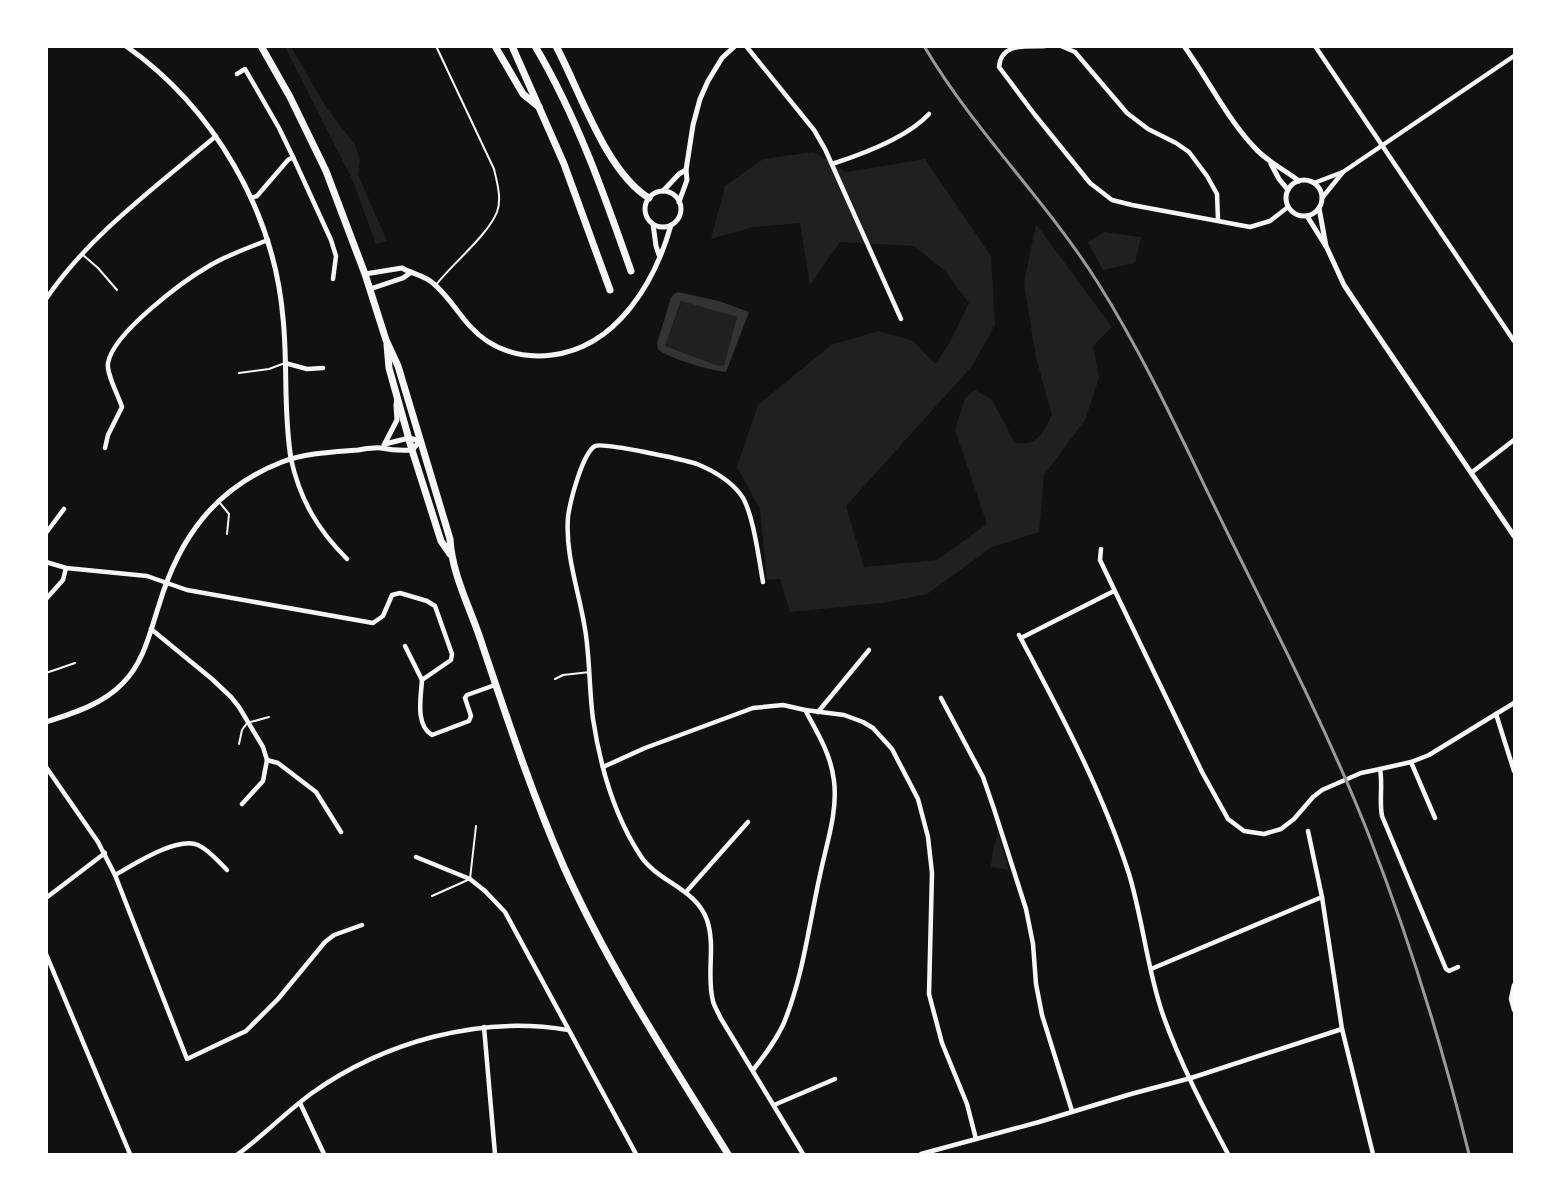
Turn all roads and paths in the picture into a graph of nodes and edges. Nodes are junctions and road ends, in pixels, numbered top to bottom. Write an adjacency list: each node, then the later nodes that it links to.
1 (126, 46): 18 (street)
2 (261, 46): 45 (main road)
3 (436, 46): 47 (lane)
4 (495, 46): 16 (main road)
5 (512, 46): 16 (main road)
6 (536, 46): 43 (main road)
7 (556, 46): 30 (main road)
8 (735, 46): 23 (street)
9 (746, 46): 21 (street)
10 (1045, 46): 36 (street)
11 (1061, 46): 36 (street)
12 (1184, 46): 22 (street)
13 (1316, 46): 19 (street)
14 (1515, 56): 19 (street)
15 (237, 74): 20 (street)
16 (541, 109): 50 (main road)
17 (929, 114): 21 (street)
18 (216, 136): 29 (street); 41 (street)
19 (1382, 145): 24 (street); 54 (street)
20 (293, 157): 29 (street); 46 (street)
21 (832, 164): 52 (street)
22 (1271, 164): 25 (street); 27 (street)
23 (686, 170): 28 (street); 32 (street)
24 (1343, 172): 26 (street); 31 (street)
25 (1299, 181): 26 (street); 27 (street)
26 (1314, 183): 31 (street)
27 (1288, 190): 33 (street)
28 (662, 192): 30 (street); 32 (street)
29 (251, 198): 39 (street)
30 (649, 198): 37 (street)
31 (1322, 198): 34 (street)
32 (679, 202): 38 (street)
33 (1288, 207): 35 (street); 36 (street)
34 (1319, 208): 35 (street); 40 (street)
35 (1307, 216): 40 (street)
36 (1218, 220)
37 (653, 224): 38 (street); 42 (street)
38 (671, 225): 42 (street)
39 (268, 240): 55 (street); 63 (street)
40 (1327, 248): 66 (street)
41 (83, 255): 49 (lane); 51 (street)
42 (659, 255): 47 (street)
43 (631, 271)
44 (410, 273): 45 (street); 47 (street); 48 (street)
45 (365, 274): 48 (main road)
46 (333, 279)
47 (436, 285)
48 (370, 289): 53 (main road)
49 (117, 290)
50 (610, 290)
51 (46, 299)
52 (902, 319)
53 (386, 340): 58 (main road); 61 (main road)
54 (1515, 341)
55 (285, 363): 56 (street); 57 (lane); 65 (street)
56 (323, 368)
57 (239, 373)
58 (398, 397): 59 (main road); 62 (street)
59 (408, 438): 61 (street); 62 (street); 64 (main road)
60 (1515, 440): 66 (street)
61 (420, 441): 64 (street); 73 (main road)
62 (383, 446): 64 (street); 65 (street)
63 (105, 448)
64 (412, 450): 73 (main road)
65 (291, 459): 67 (street); 74 (street)
66 (1471, 472): 71 (street)
67 (218, 500): 70 (lane); 77 (street)
68 (64, 509): 69 (street)
69 (46, 533)
70 (227, 534)
71 (1515, 536)
72 (1101, 549): 79 (street)
73 (451, 556): 89 (main road)
74 (347, 559)
75 (46, 562): 76 (street)
76 (66, 568): 77 (street); 80 (street)
77 (166, 582): 81 (street); 88 (street)
78 (763, 582): 85 (street)
79 (1114, 591): 103 (street); 123 (street)
80 (46, 599)
81 (152, 629): 96 (street); 97 (street)
82 (405, 646): 88 (street)
83 (869, 650): 93 (street)
84 (75, 663): 86 (lane)
85 (590, 672): 87 (lane); 102 (street)
86 (46, 673)
87 (555, 679)
88 (422, 680): 89 (street)
89 (495, 685): 143 (main road)
90 (941, 698): 136 (street)
91 (1515, 703): 94 (street)
92 (805, 710): 93 (street); 102 (street); 131 (street)
93 (818, 712): 137 (street)
94 (1496, 714): 100 (street); 104 (street)
95 (269, 717): 97 (lane)
96 (46, 722)
97 (247, 723): 98 (lane); 99 (street)
98 (239, 744)
99 (267, 760): 105 (street); 110 (street)
100 (1412, 762): 103 (street); 106 (street)
101 (46, 767): 111 (street)
102 (603, 767): 116 (street)
103 (1380, 769): 122 (street)
104 (1515, 771)
105 (242, 804)
106 (1435, 818)
107 (748, 822): 116 (street)
108 (476, 826): 115 (lane)
109 (1308, 831): 118 (street)
110 (341, 832)
111 (105, 853): 114 (street); 119 (street)
112 (416, 857): 115 (street)
113 (227, 870): 114 (street)
114 (115, 875): 130 (street)
115 (470, 879): 117 (lane); 129 (street)
116 (686, 892): 131 (street)
117 (432, 896)
118 (1322, 897): 123 (street); 128 (street)
119 (46, 898)
120 (362, 925): 130 (street)
121 (46, 954): 138 (street)
122 (1458, 967)
123 (1151, 969): 132 (street)
124 (1515, 985): 125 (street)
125 (1515, 1010)
126 (484, 1027): 129 (street); 134 (street); 141 (street)
127 (255, 1028): 130 (street)
128 (1342, 1029): 132 (street); 147 (street)
129 (568, 1030): 142 (street)
130 (246, 1031)
131 (753, 1070): 135 (street)
132 (1191, 1078): 136 (street); 146 (street)
133 (835, 1079): 135 (street)
134 (300, 1103): 139 (street); 140 (street)
135 (774, 1105): 144 (street)
136 (1072, 1111): 137 (street)
137 (976, 1138): 145 (street)
138 (130, 1155)
139 (238, 1155)
140 (324, 1155)
141 (495, 1155)
142 (636, 1155)
143 (728, 1155)
144 (803, 1155)
145 (921, 1155)
146 (1228, 1155)
147 (1373, 1155)

